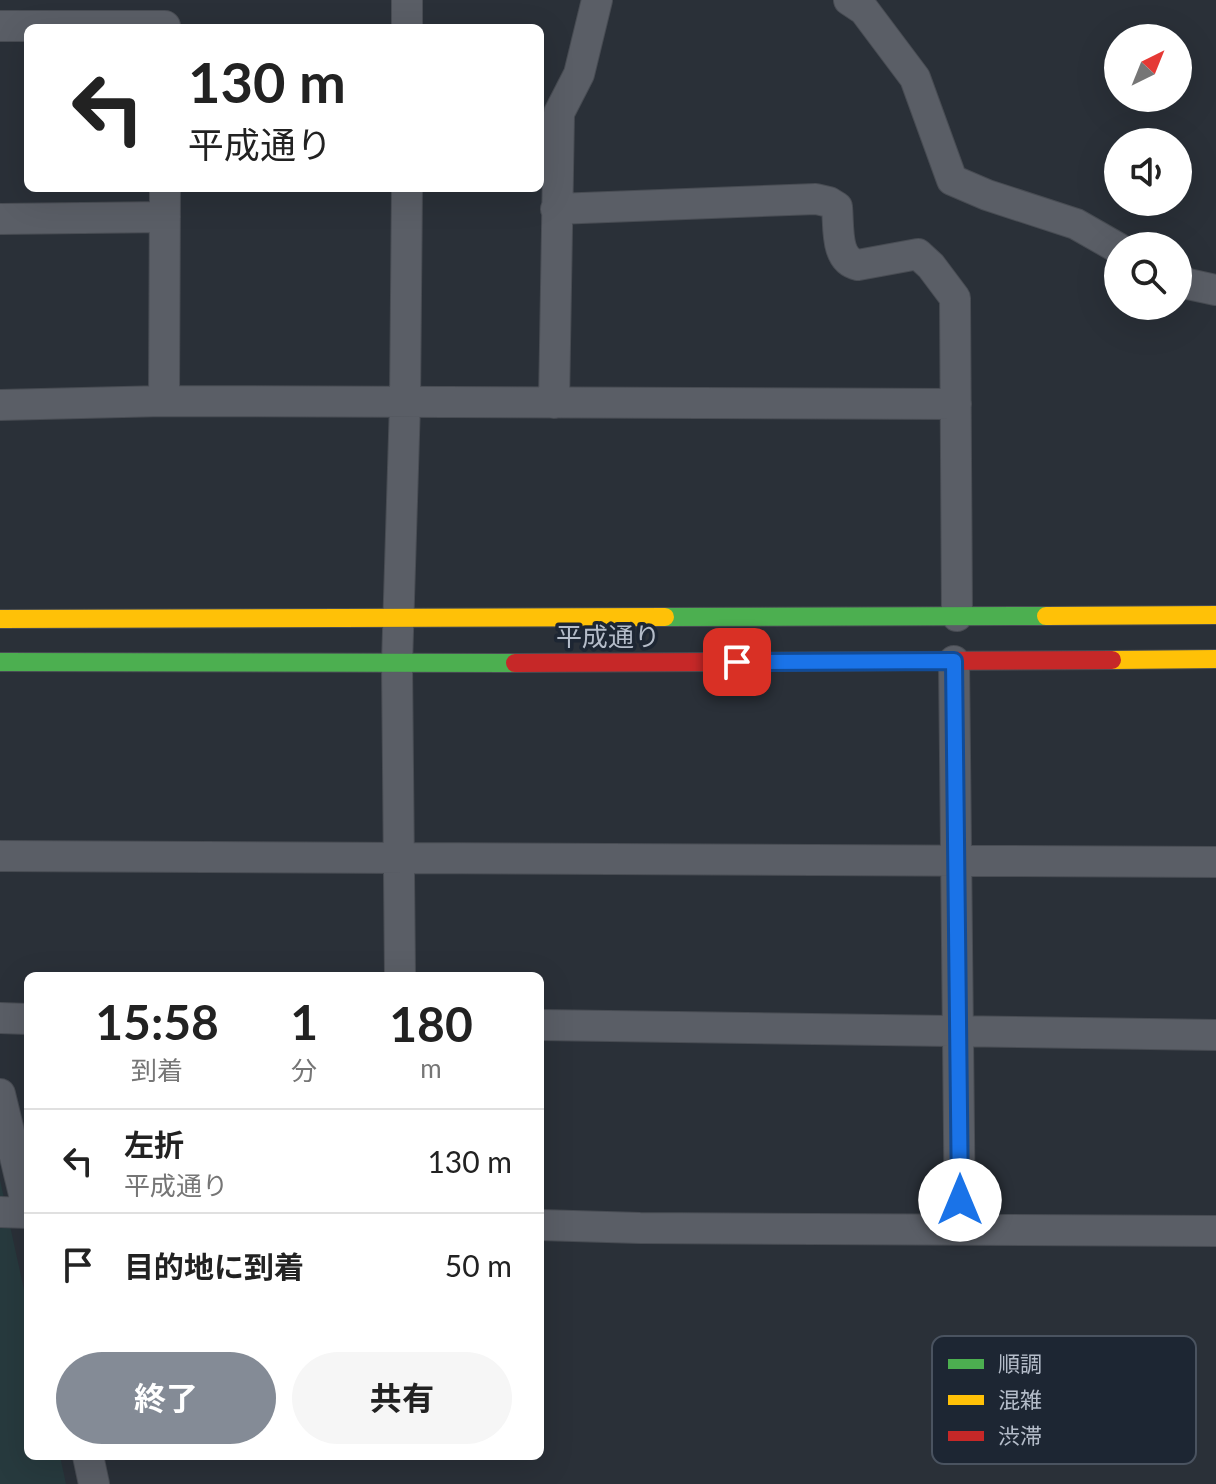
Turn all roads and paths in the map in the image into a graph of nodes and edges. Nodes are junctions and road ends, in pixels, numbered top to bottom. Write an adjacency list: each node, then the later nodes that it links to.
1 (407, 0): 6 (street)
2 (597, 0): 11 (street)
3 (849, 0): 13 (street)
4 (165, 18): 5 (street)
5 (41, 24)
6 (407, 24)
7 (24, 25): 8 (street)
8 (0, 26)
9 (407, 192): 17 (street)
10 (165, 203): 12 (street); 16 (street)
11 (556, 209): 18 (street); 19 (street)
12 (0, 219)
13 (1104, 240)
14 (1192, 285): 15 (street)
15 (1216, 290)
16 (164, 401): 17 (street); 20 (street)
17 (405, 403): 18 (street); 23 (street)
18 (554, 403): 19 (street)
19 (956, 404): 22 (street)
20 (0, 405)
21 (1216, 615): 22 (street, 平成通り)
22 (957, 616): 23 (street, 平成通り)
23 (398, 617): 24 (street, 平成通り); 28 (street)
24 (0, 619)
25 (1216, 659): 26 (street, 平成通り)
26 (954, 661): 28 (street, 平成通り); 32 (street)
27 (0, 662): 28 (street, 平成通り)
28 (397, 664): 30 (street)
29 (0, 856): 30 (street)
30 (399, 857): 32 (street); 33 (street)
31 (1216, 862): 32 (street)
32 (955, 863): 37 (street)
33 (400, 972)
34 (0, 1018): 35 (street)
35 (24, 1019)
36 (544, 1025): 37 (street)
37 (959, 1031): 38 (street); 44 (street)
38 (1216, 1035)
39 (0, 1094): 40 (street)
40 (24, 1195)
41 (0, 1212): 42 (street)
42 (24, 1212)
43 (544, 1225): 44 (street)
44 (960, 1228): 45 (street)
45 (1216, 1231)
46 (89, 1460): 47 (street)
47 (94, 1484)

